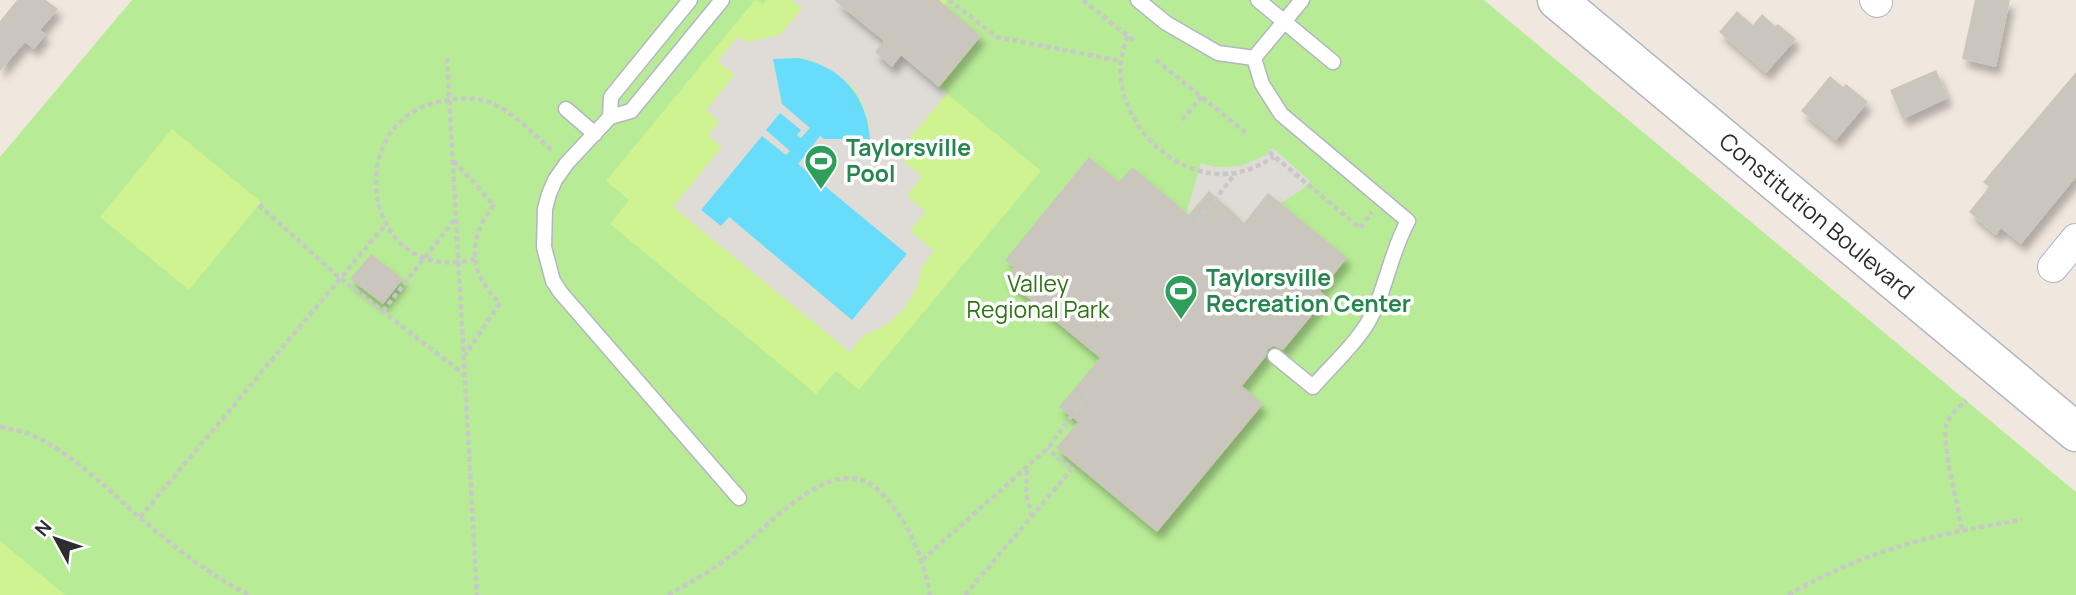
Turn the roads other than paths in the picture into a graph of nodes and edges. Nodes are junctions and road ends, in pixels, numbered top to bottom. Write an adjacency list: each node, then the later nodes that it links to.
1 (690, 0): 11 (lane)
2 (722, 0): 11 (lane)
3 (1138, 0): 8 (lane)
4 (1258, 0): 7 (lane)
5 (1302, 0): 7 (lane)
6 (1557, 0): 16 (main road, Constitution Boulevard)
7 (1283, 22): 8 (lane); 9 (lane)
8 (1254, 58): 15 (lane)
9 (1333, 62)
10 (566, 109): 12 (lane)
11 (610, 117): 12 (lane)
12 (595, 134): 17 (lane)
13 (2076, 239): 14 (street)
14 (2053, 267)
15 (1275, 356)
16 (2076, 432)
17 (739, 498)

